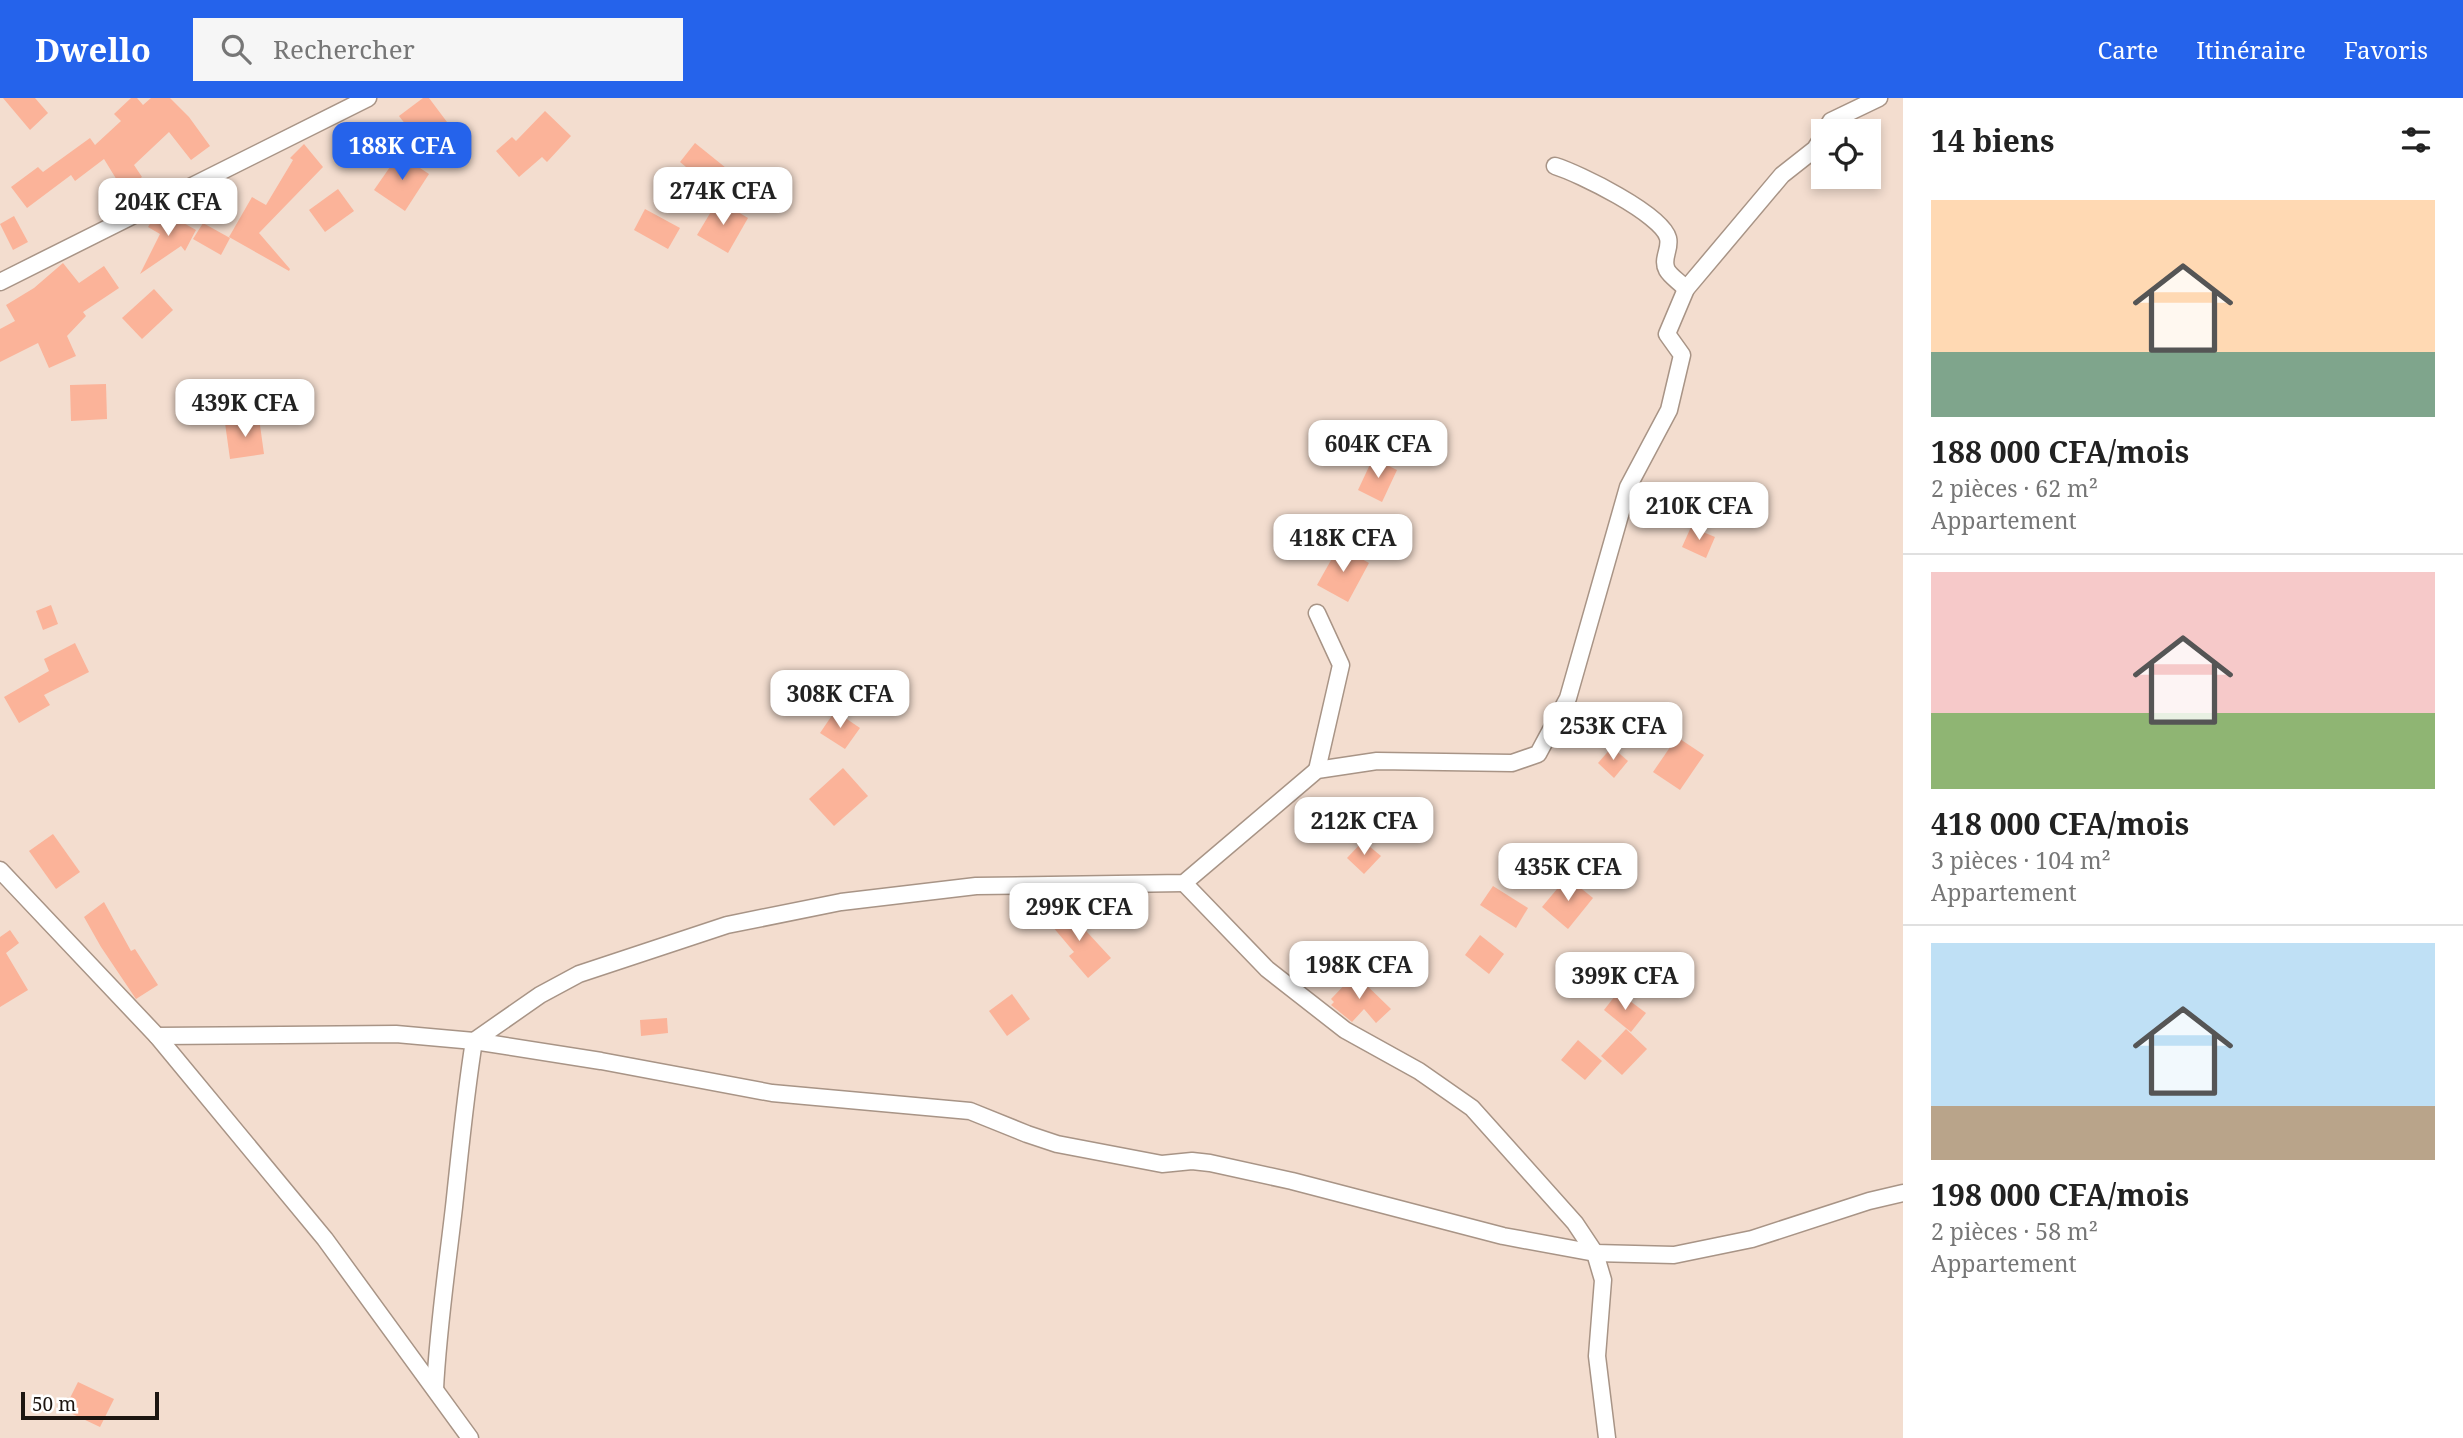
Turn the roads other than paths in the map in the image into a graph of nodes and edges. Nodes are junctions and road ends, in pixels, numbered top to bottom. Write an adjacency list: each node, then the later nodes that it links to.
1 (368, 98): 6 (street)
2 (1879, 98): 3 (street)
3 (1835, 119)
4 (1811, 152): 7 (street)
5 (1555, 166): 7 (street)
6 (0, 282)
7 (1686, 289): 9 (street)
8 (1317, 613): 9 (street)
9 (1317, 770): 11 (street)
10 (0, 870): 12 (street)
11 (1184, 883): 13 (street); 15 (street)
12 (157, 1036): 13 (street); 18 (street)
13 (474, 1041): 15 (street); 18 (street)
14 (1903, 1193): 16 (street)
15 (1595, 1253): 16 (street); 17 (street)
16 (1620, 1254): 17 (street)
17 (1603, 1280): 20 (street)
18 (435, 1389): 19 (street)
19 (470, 1438)
20 (1607, 1438)

